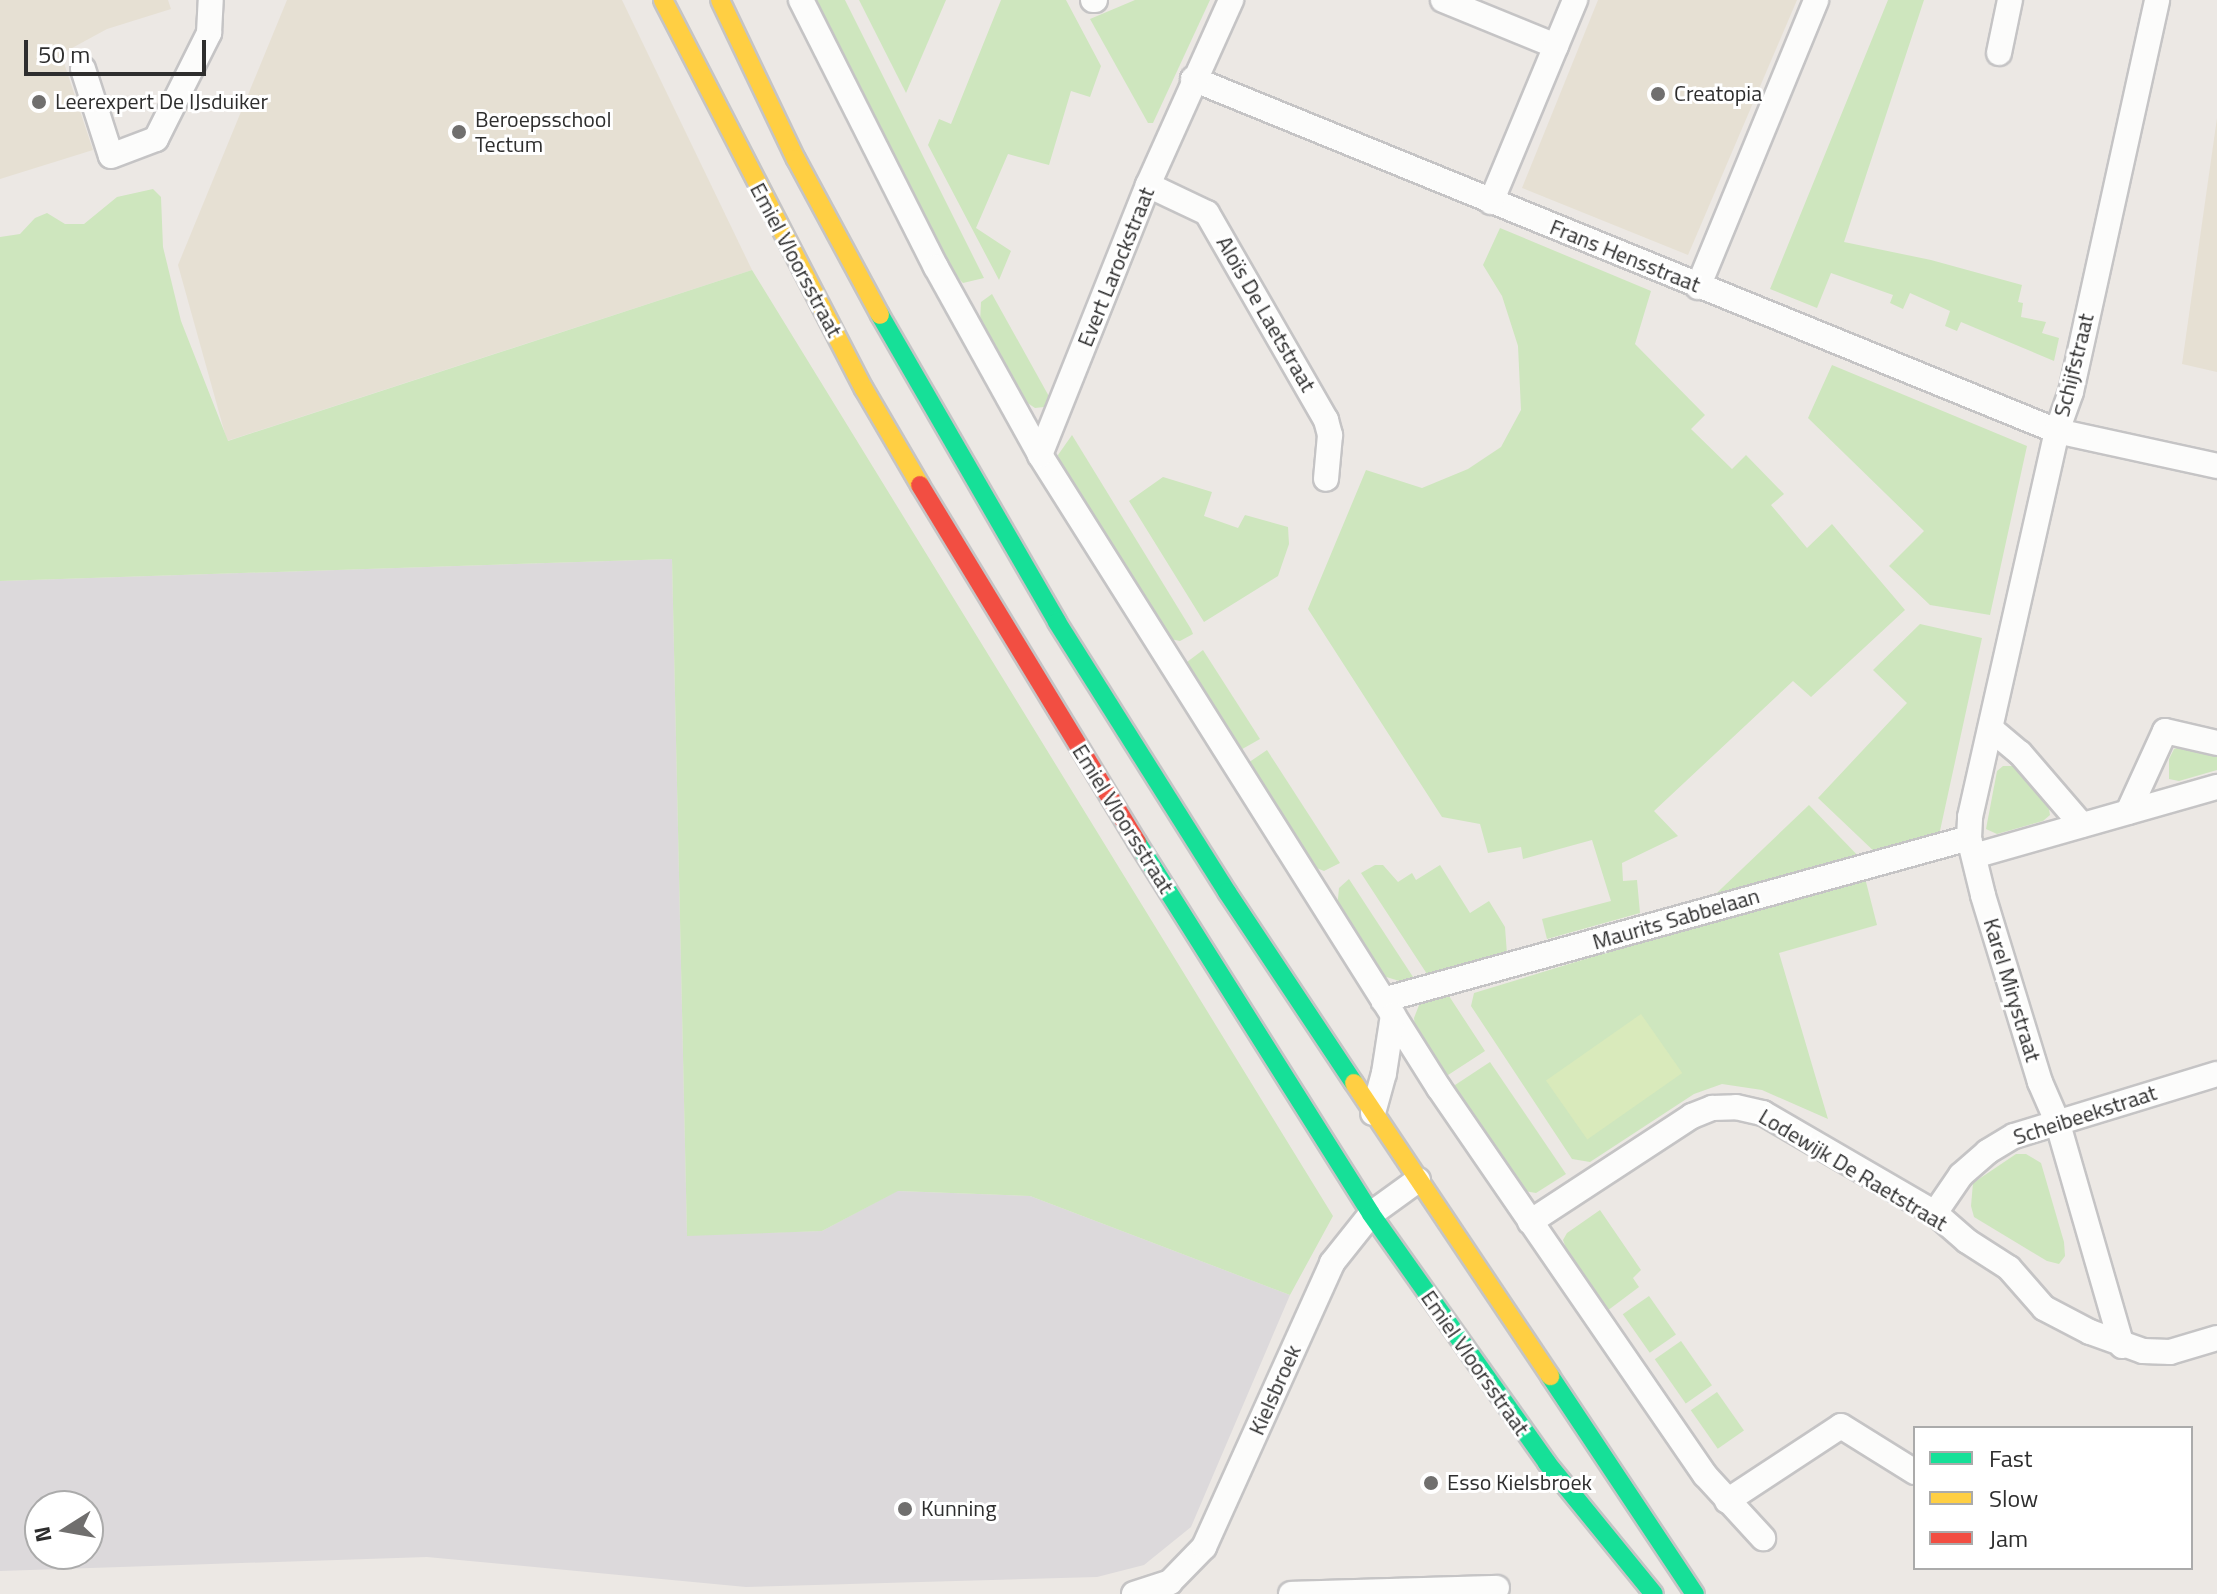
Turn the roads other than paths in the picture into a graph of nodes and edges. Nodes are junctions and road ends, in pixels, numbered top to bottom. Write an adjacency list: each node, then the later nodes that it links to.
1 (211, 0): 13 (street)
2 (663, 0): 34 (street, Emiel Vloorsstraat)
3 (720, 0): 30 (street)
4 (801, 0): 19 (street)
5 (1231, 0): 14 (street, Evert Larockstraat)
6 (1443, 0): 11 (street)
7 (1575, 0): 11 (street)
8 (1816, 0): 17 (street)
9 (2010, 0): 12 (street)
10 (2157, 0): 18 (street, Schijfstraat)
11 (1556, 46): 16 (street)
12 (1999, 53)
13 (83, 69)
14 (1193, 79): 15 (street, Evert Larockstraat); 16 (street, Frans Hensstraat)
15 (1148, 185): 19 (street, Evert Larockstraat); 21 (street, Aloïs De Laetstraat)
16 (1491, 202): 17 (street, Frans Hensstraat)
17 (1698, 287): 18 (street, Frans Hensstraat)
18 (2057, 431): 20 (street, Frans Hensstraat); 22 (street, Schijfstraat)
19 (1040, 455): 28 (street)
20 (2217, 466)
21 (1326, 479)
22 (1991, 729): 26 (street); 27 (street, Schijfstraat)
23 (2217, 743): 25 (street)
24 (2217, 787): 25 (street, Maurits Sabbelaan)
25 (2128, 812): 26 (street, Maurits Sabbelaan)
26 (2082, 825): 27 (street, Maurits Sabbelaan)
27 (1972, 847): 28 (street, Maurits Sabbelaan); 31 (street, Karel Mirystraat)
28 (1388, 1007): 30 (street); 35 (street)
29 (2217, 1074): 31 (street, Scheibeekstraat)
30 (1373, 1113): 32 (street)
31 (2057, 1121): 33 (street, Scheibeekstraat); 37 (street)
32 (1418, 1180): 34 (street, Kielsbroek); 46 (street)
33 (1935, 1213): 35 (street, Lodewijk De Raetstraat); 37 (street, Lodewijk De Raetstraat)
34 (1371, 1214): 41 (street, Kielsbroek); 45 (street, Emiel Vloorsstraat)
35 (1530, 1222): 39 (street)
36 (2217, 1338): 37 (street, Lodewijk De Raetstraat)
37 (2122, 1346)
38 (1913, 1471): 39 (street)
39 (1727, 1501): 40 (street)
40 (1763, 1538)
41 (1174, 1588): 43 (street, Kielsbroek)
42 (1497, 1588): 44 (street)
43 (1134, 1594)
44 (1291, 1594)
45 (1654, 1594)
46 (1695, 1594)

